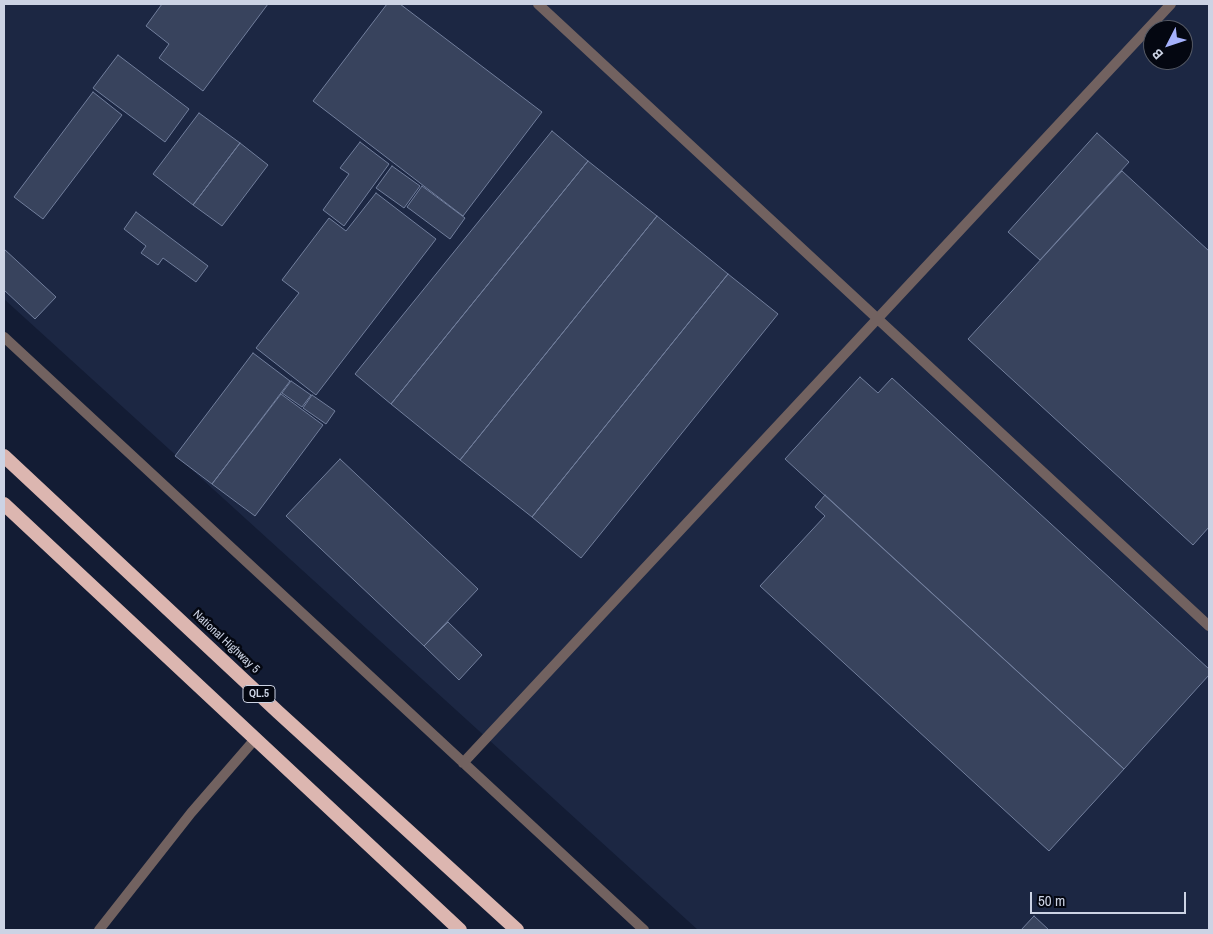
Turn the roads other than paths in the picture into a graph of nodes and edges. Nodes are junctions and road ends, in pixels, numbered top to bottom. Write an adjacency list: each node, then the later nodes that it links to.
1 (538, 4): 3 (street)
2 (1170, 4): 3 (street)
3 (878, 319): 7 (street); 9 (street)
4 (4, 337): 9 (street)
5 (4, 456): 12 (highway, National Highway 5 / QL.5)
6 (4, 504): 8 (highway, QL.5)
7 (1209, 626)
8 (256, 738): 10 (street); 11 (highway, QL.5)
9 (463, 763): 13 (street)
10 (98, 930)
11 (460, 930)
12 (517, 930)
13 (644, 930)

